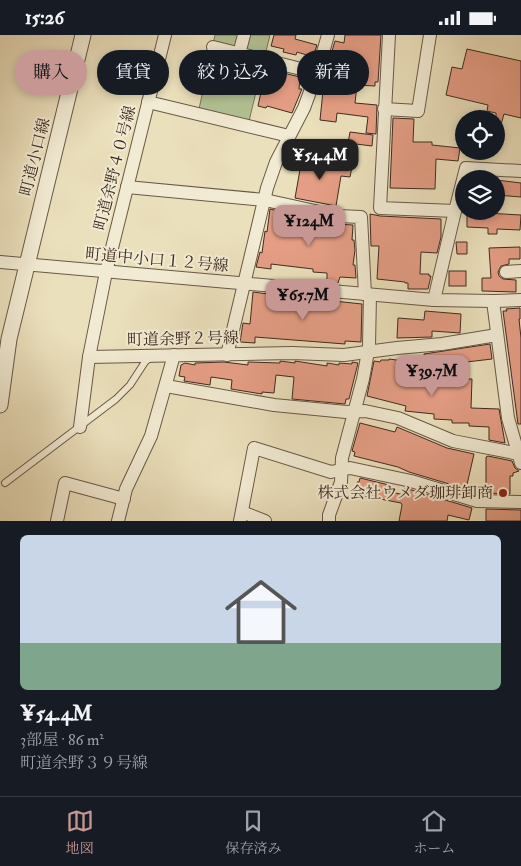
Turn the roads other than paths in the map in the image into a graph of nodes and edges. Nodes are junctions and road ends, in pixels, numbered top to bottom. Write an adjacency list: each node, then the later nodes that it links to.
1 (83, 35): 23 (street, 町道小口線)
2 (165, 35): 12 (street, 町道余野４０号線)
3 (244, 35): 9 (street)
4 (328, 35): 10 (street)
5 (389, 35): 13 (street)
6 (430, 35): 13 (street)
7 (213, 47): 8 (street)
8 (224, 50)
9 (240, 50)
10 (324, 50)
11 (309, 95): 14 (street)
12 (148, 102): 14 (street); 19 (street, 町道余野４０号線)
13 (384, 109): 21 (street)
14 (289, 136): 20 (street)
15 (465, 170): 16 (street)
16 (503, 170)
17 (505, 170): 18 (street)
18 (521, 171)
19 (127, 187): 20 (street); 25 (street, 町道余野４０号線)
20 (265, 200): 27 (street); 28 (street)
21 (455, 211): 29 (street)
22 (0, 262): 23 (street, 町道中小口１２号線)
23 (26, 265): 25 (street, 町道中小口１２号線); 39 (street, 町道小口線)
24 (521, 271): 26 (street)
25 (106, 272): 27 (street, 町道中小口１２号線); 37 (street, 町道余野４０号線)
26 (506, 272)
27 (243, 284): 28 (street, 町道中小口１２号線); 36 (street)
28 (368, 294): 29 (street, 町道中小口１２号線); 33 (street)
29 (434, 300): 31 (street, 町道中小口１２号線)
30 (521, 300): 31 (street, 町道中小口１２号線)
31 (493, 301): 32 (street)
32 (497, 335): 33 (street, 町道余野２号線); 42 (street)
33 (368, 353): 36 (street, 町道余野２号線); 40 (street)
34 (152, 355): 35 (street, 町道余野２号線); 37 (street, 町道余野２号線); 41 (lane)
35 (174, 355): 36 (street, 町道余野２号線); 38 (street)
36 (227, 355)
37 (89, 357): 41 (street, 町道余野４０号線)
38 (166, 386): 40 (street); 45 (street)
39 (0, 405)
40 (356, 411): 42 (street); 43 (street)
41 (80, 427): 44 (lane)
42 (520, 459)
43 (342, 469): 46 (street); 47 (street); 51 (street)
44 (5, 483)
45 (124, 499): 48 (street); 49 (street)
46 (521, 502)
47 (241, 517): 50 (street)
48 (56, 521)
49 (118, 521)
50 (265, 521)
51 (329, 521)

